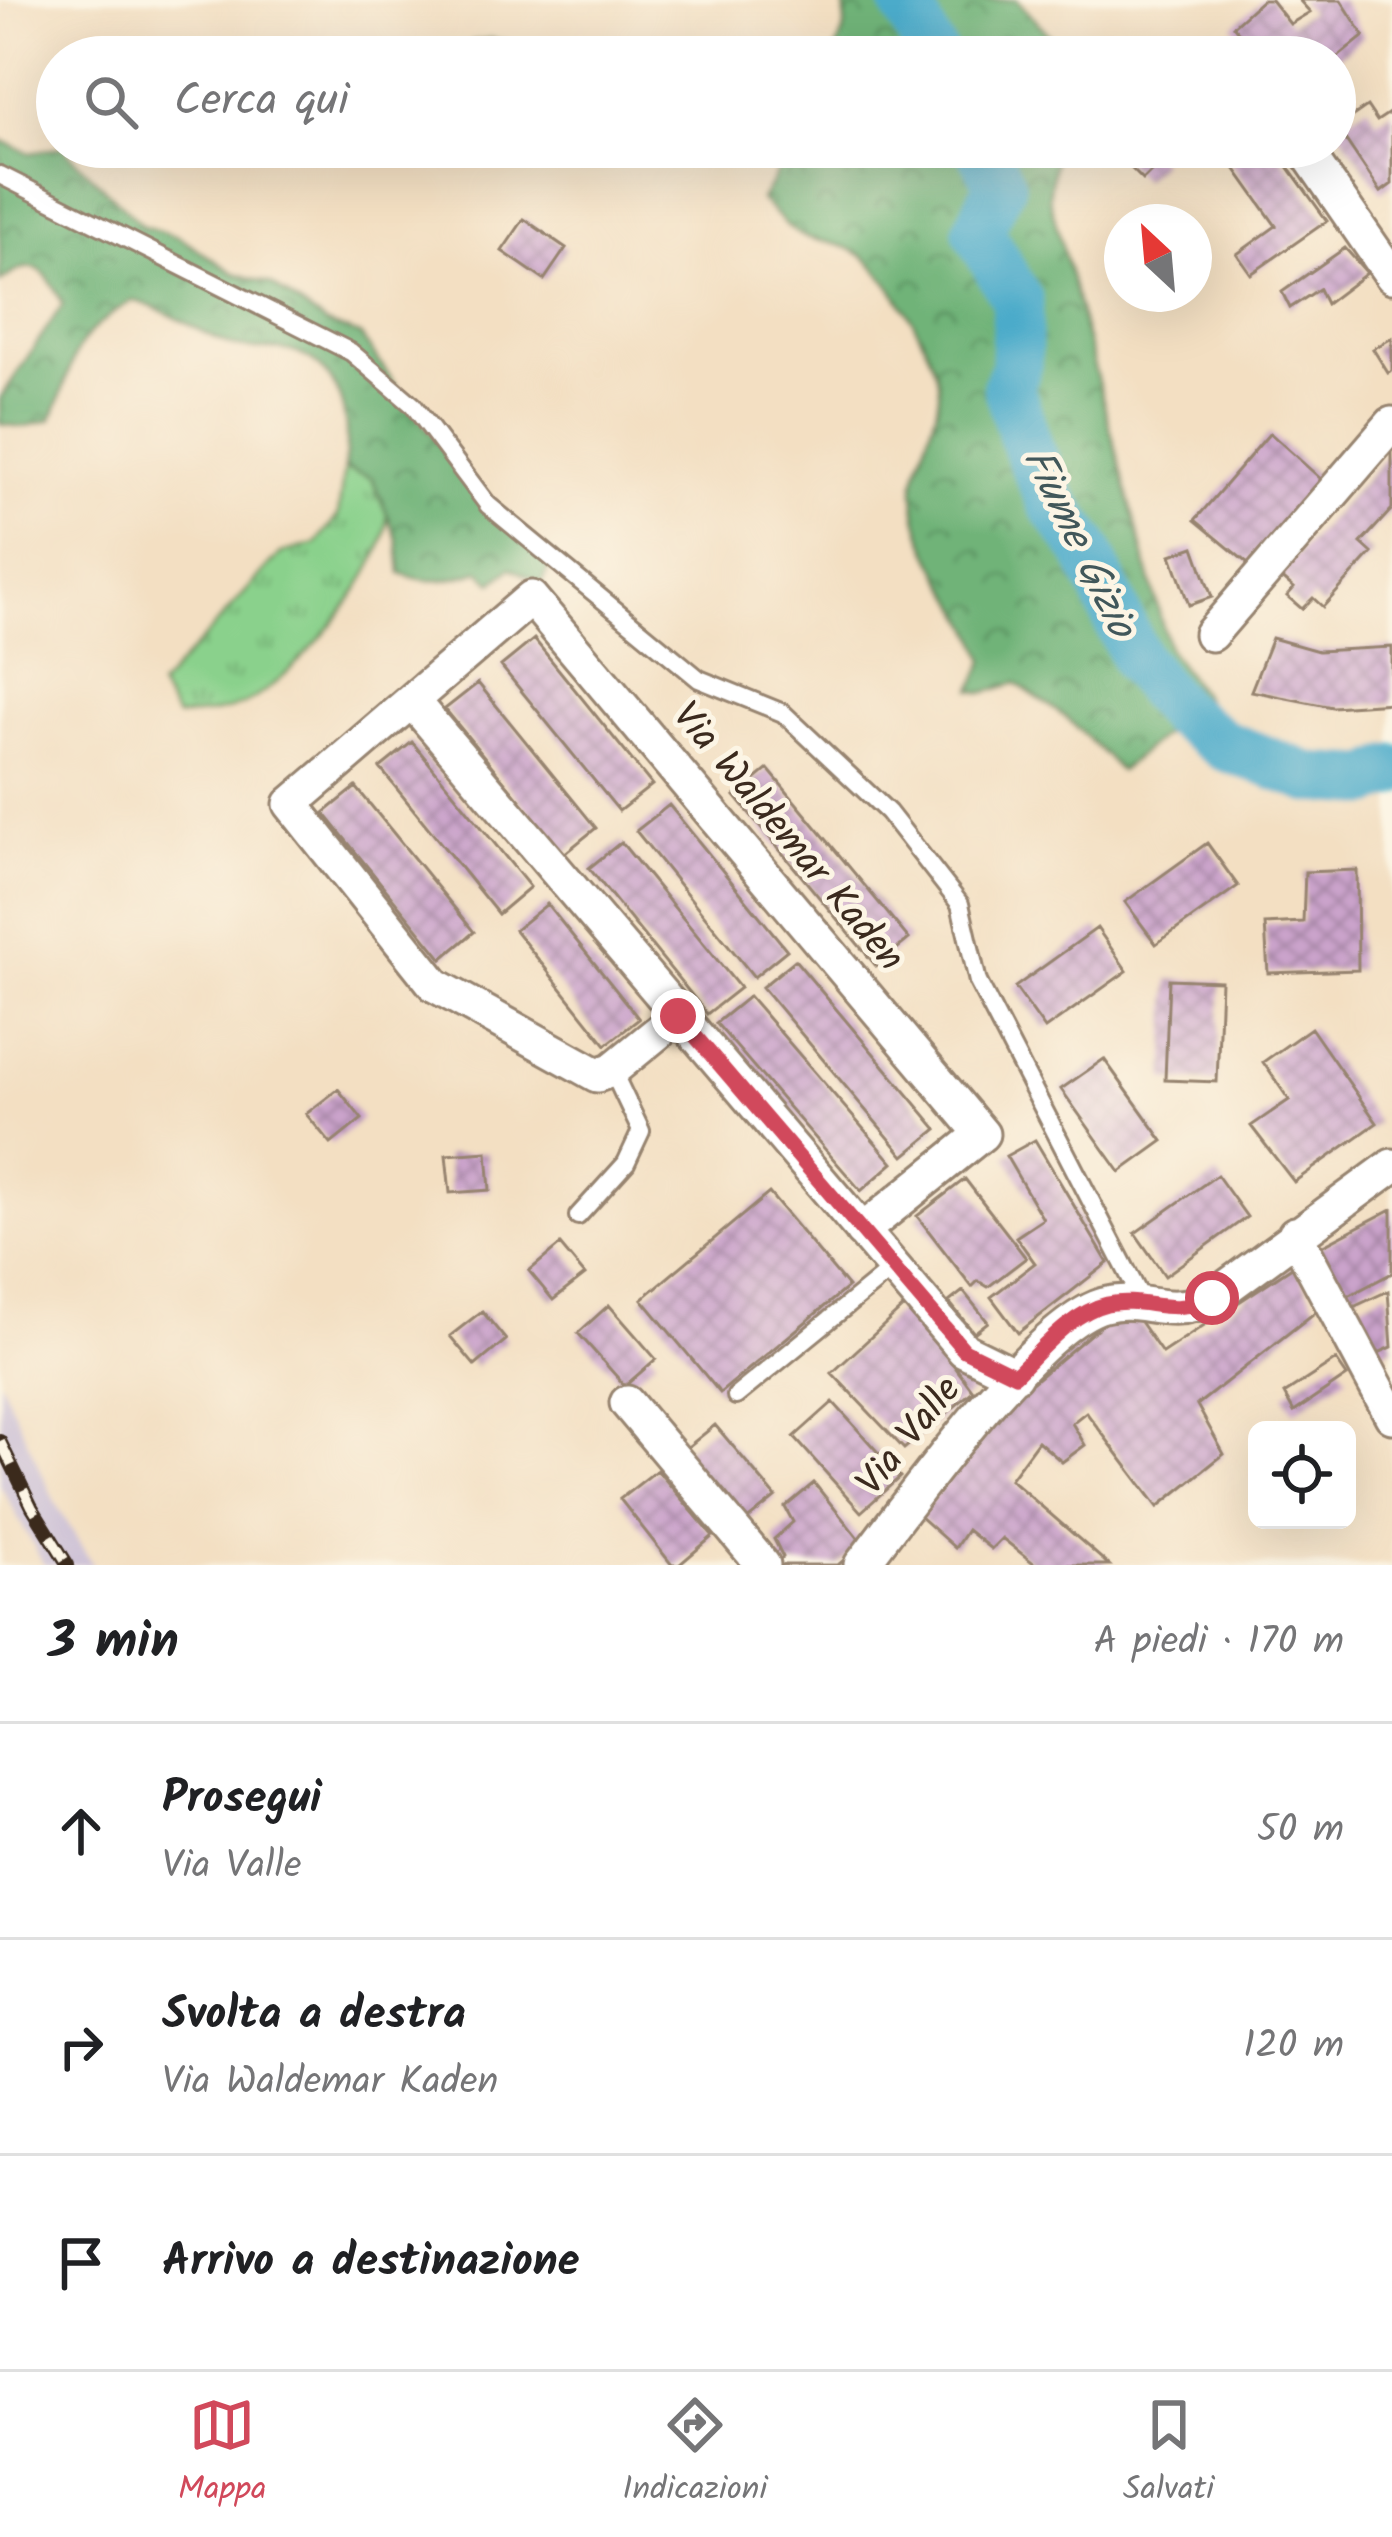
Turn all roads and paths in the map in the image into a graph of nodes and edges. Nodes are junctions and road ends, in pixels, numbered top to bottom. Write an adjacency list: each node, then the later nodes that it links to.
1 (1317, 168): 3 (street)
2 (0, 175): 14 (lane)
3 (1392, 276)
4 (1392, 424): 5 (street)
5 (1211, 634)
6 (412, 701): 7 (street); 8 (street, Via Waldemar Kaden); 11 (street, Via Waldemar Kaden)
7 (678, 1016): 8 (street); 11 (street)
8 (612, 1070): 10 (lane)
9 (1392, 1166): 12 (street, Via Valle)
10 (578, 1216)
11 (862, 1231): 13 (street)
12 (1294, 1234): 14 (street, Via Valle); 18 (street)
13 (893, 1268): 15 (street); 16 (lane)
14 (1145, 1306): 15 (street, Via Valle)
15 (1015, 1375): 20 (street, Via Valle)
16 (736, 1396)
17 (627, 1403): 19 (street)
18 (1392, 1416)
19 (763, 1565)
20 (861, 1565)

